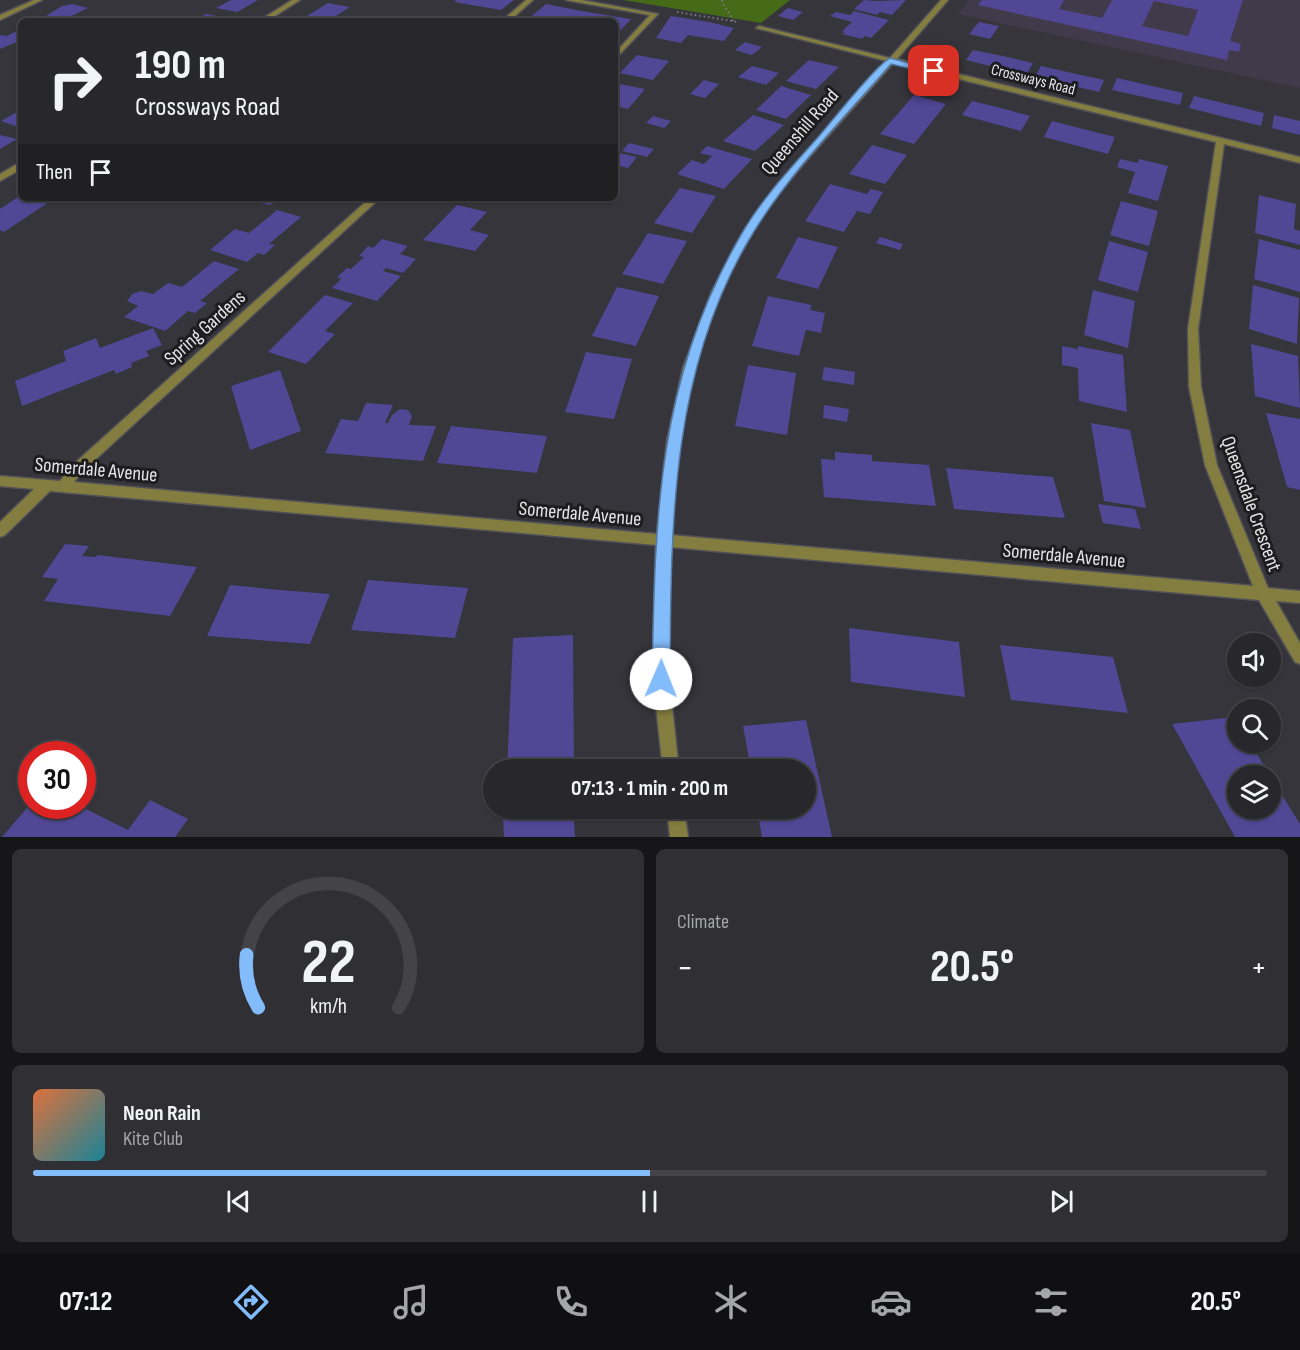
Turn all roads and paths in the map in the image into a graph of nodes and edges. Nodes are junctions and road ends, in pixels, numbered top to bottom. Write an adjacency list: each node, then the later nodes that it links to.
1 (39, 0): 8 (street)
2 (297, 0): 9 (street)
3 (531, 0): 10 (street)
4 (569, 0): 7 (street)
5 (722, 0): 11 (path)
6 (945, 0): 14 (street, Queenshill Road)
7 (655, 14): 11 (path); 13 (street)
8 (0, 18)
9 (267, 18)
10 (509, 18)
11 (733, 21): 12 (path)
12 (759, 28): 14 (street, Crossways Road)
13 (618, 54)
14 (890, 61): 15 (street, Crossways Road); 24 (street, Queenshill Road)
15 (1220, 141): 16 (street, Crossways Road); 25 (street, Queensdale Crescent)
16 (1300, 160)
17 (18, 167): 18 (street)
18 (0, 178)
19 (372, 201): 22 (street, Spring Gardens)
20 (0, 481): 21 (street, Somerdale Avenue)
21 (47, 485): 22 (street, Somerdale Avenue); 23 (street)
22 (63, 487): 24 (street, Somerdale Avenue)
23 (0, 531)
24 (663, 541): 25 (street, Somerdale Avenue); 28 (street, Queenshill Road)
25 (1263, 593): 26 (street, Somerdale Avenue); 27 (street, Queensdale Crescent)
26 (1300, 597)
27 (1300, 657)
28 (670, 759)
29 (677, 819): 30 (street)
30 (679, 837)

